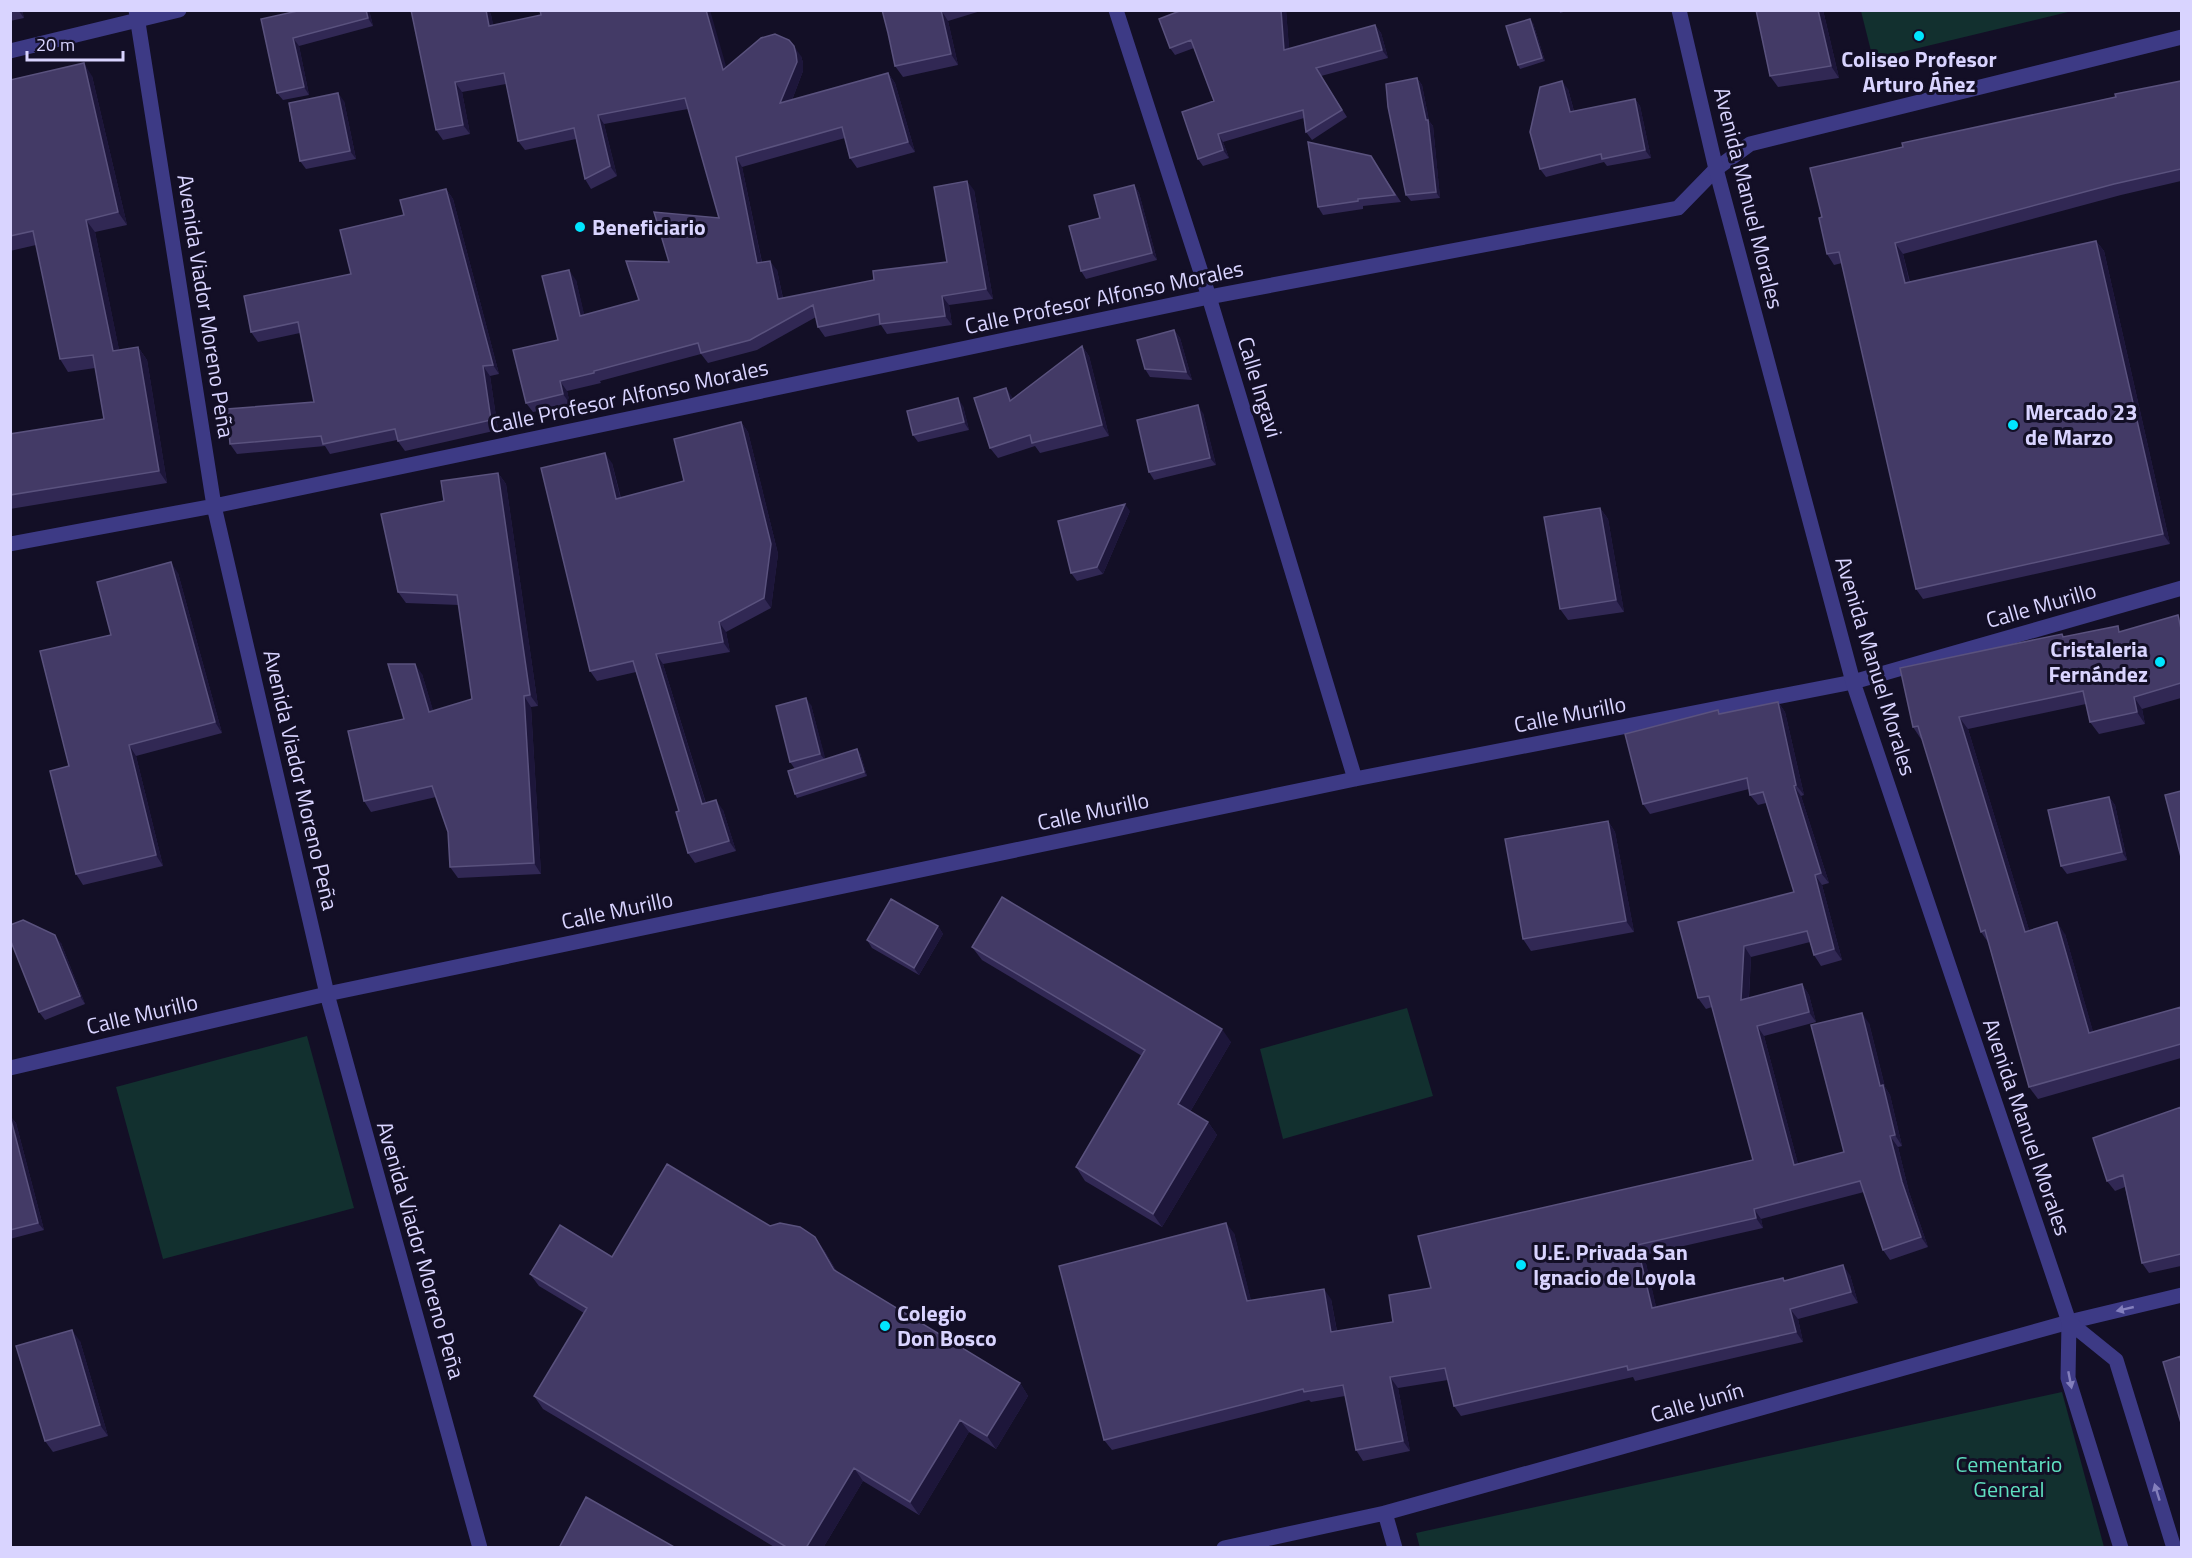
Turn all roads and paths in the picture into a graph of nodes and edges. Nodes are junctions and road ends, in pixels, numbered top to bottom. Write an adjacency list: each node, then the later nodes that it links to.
1 (179, 10): 4 (street)
2 (1116, 10): 8 (street, Calle Ingavi)
3 (1679, 10): 7 (street, Avenida Manuel Morales)
4 (137, 16): 6 (street); 9 (street, Avenida Viador Moreno Peña)
5 (2181, 37): 7 (street, Calle Profesor Alfonso Morales)
6 (10, 51)
7 (1716, 169): 8 (street, Calle Profesor Alfonso Morales); 12 (street, Avenida Manuel Morales)
8 (1209, 297): 9 (street, Calle Profesor Alfonso Morales); 13 (street, Calle Ingavi)
9 (214, 506): 10 (street, Calle Profesor Alfonso Morales); 14 (street, Avenida Viador Moreno Peña)
10 (10, 544)
11 (2181, 588): 12 (street, Calle Murillo)
12 (1853, 682): 13 (street, Calle Murillo); 17 (street, Avenida Manuel Morales)
13 (1355, 779): 14 (street, Calle Murillo)
14 (327, 994): 15 (street, Calle Murillo); 19 (street, Avenida Viador Moreno Peña)
15 (10, 1068)
16 (2181, 1295): 17 (street, Calle Junín, one-way to 17)
17 (2068, 1322): 18 (street, Calle Junín); 22 (street, Avenida Manuel Morales, one-way to 22); 23 (street, one-way to 17)
18 (1385, 1513): 20 (street, Calle Junín); 21 (street)
19 (480, 1548)
20 (1224, 1548)
21 (1395, 1548)
22 (2121, 1548)
23 (2175, 1548)

